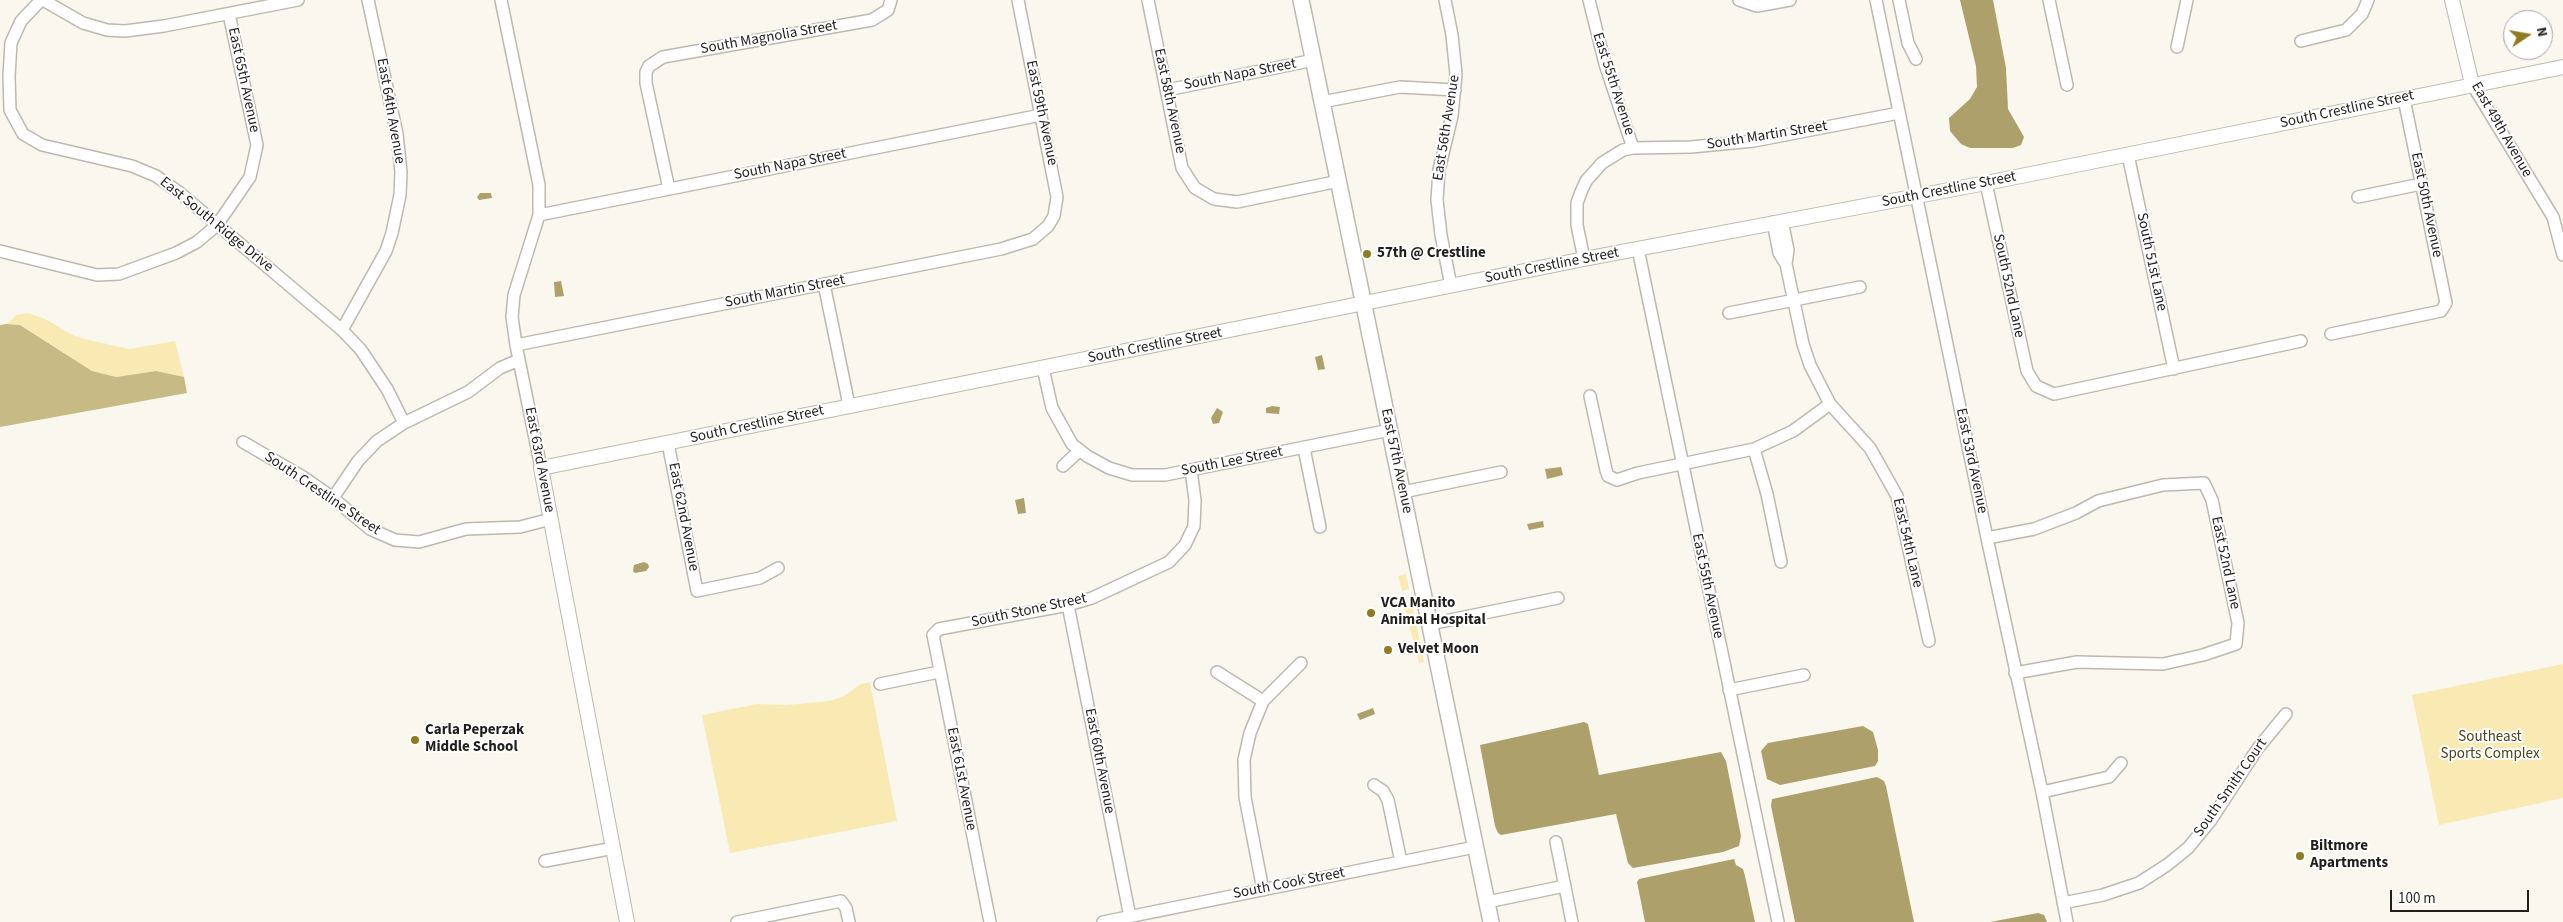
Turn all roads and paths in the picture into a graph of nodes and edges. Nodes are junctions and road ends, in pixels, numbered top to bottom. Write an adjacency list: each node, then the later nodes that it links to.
1 (42, 0): 19 (street); 43 (street, East South Ridge Drive)
2 (298, 0): 19 (street)
3 (368, 0): 55 (street, East 64th Avenue)
4 (501, 0): 41 (street, East 63rd Avenue)
5 (1018, 0): 32 (street, East 59th Avenue)
6 (1148, 0): 27 (street, East 58th Avenue)
7 (1302, 0): 23 (main road, East 57th Avenue)
8 (1445, 0): 28 (street, East 56th Avenue)
9 (1589, 0): 33 (street, East 55th Avenue)
10 (1740, 0): 11 (street)
11 (1790, 0)
12 (1876, 0): 31 (street, East 53rd Avenue)
13 (1899, 0): 22 (street)
14 (2049, 0): 26 (street)
15 (2187, 0): 21 (street)
16 (2368, 0): 20 (street)
17 (2452, 0): 25 (street, East 49th Avenue)
18 (890, 5): 38 (street, South Magnolia Street)
19 (229, 14): 43 (street, East 65th Avenue)
20 (2301, 41)
21 (2177, 47)
22 (1916, 59)
23 (1314, 60): 27 (street, South Napa Street); 30 (main road, East 57th Avenue)
24 (2563, 66): 25 (street, South Crestline Street)
25 (2472, 84): 29 (street, South Crestline Street); 47 (street, East 49th Avenue)
26 (2067, 85)
27 (1167, 90): 35 (street, East 58th Avenue)
28 (1456, 90): 30 (street); 50 (street, East 56th Avenue)
29 (2404, 98): 34 (street, South Crestline Street); 37 (street, East 50th Avenue)
30 (1322, 102): 35 (main road, East 57th Avenue)
31 (1899, 114): 33 (street, South Martin Street); 39 (street, East 53rd Avenue)
32 (1041, 115): 38 (street, South Napa Street); 44 (street, East 59th Avenue)
33 (1633, 148): 48 (street, East 55th Avenue)
34 (2128, 155): 36 (street, South Crestline Street); 61 (street, South 51st Lane)
35 (1339, 181): 53 (main road, East 57th Avenue)
36 (1986, 183): 39 (street, South Crestline Street); 61 (street, South 52nd Lane)
37 (2421, 184): 40 (street); 56 (street, East 50th Avenue)
38 (669, 189): 41 (street, South Napa Street)
39 (1916, 197): 42 (street, South Crestline Street); 81 (street, East 53rd Avenue)
40 (2358, 197)
41 (539, 215): 58 (street, East 63rd Avenue)
42 (1778, 222): 45 (street, South Crestline Street); 52 (street, East 54th Lane)
43 (217, 225): 46 (street, East 65th Avenue); 55 (street, East South Ridge Drive)
44 (1048, 226): 49 (street, South Martin Street)
45 (1638, 249): 48 (street, South Crestline Street); 72 (street, East 55th Avenue)
46 (0, 251)
47 (2563, 255)
48 (1584, 259): 50 (street, South Crestline Street)
49 (824, 284): 58 (street, South Martin Street); 64 (street)
50 (1451, 286): 53 (street, South Crestline Street)
51 (1860, 287): 52 (street)
52 (1794, 300): 54 (street); 63 (street, East 54th Lane)
53 (1364, 304): 60 (street, South Crestline Street); 66 (main road, East 57th Avenue)
54 (1728, 313)
55 (342, 330): 65 (street, East South Ridge Drive)
56 (2330, 334)
57 (2301, 341): 61 (street)
58 (516, 346): 59 (street, East 63rd Avenue)
59 (519, 360): 65 (street); 74 (street, East 63rd Avenue)
60 (1044, 368): 64 (street, South Crestline Street); 71 (street, South Lee Street)
61 (2174, 369)
62 (1590, 396): 72 (street)
63 (1830, 404): 70 (street); 88 (street, East 54th Lane)
64 (849, 405): 68 (street, South Crestline Street)
65 (404, 423): 78 (street)
66 (1390, 430): 69 (street, South Lee Street); 77 (main road, East 57th Avenue)
67 (243, 442): 78 (street, South Crestline Street)
68 (668, 443): 74 (street, South Crestline Street); 83 (street, East 62nd Avenue)
69 (1304, 448): 75 (street, South Lee Street); 80 (street)
70 (1754, 449): 72 (street); 82 (street)
71 (1079, 451): 73 (street); 75 (street, South Lee Street)
72 (1682, 464): 95 (street, East 55th Avenue)
73 (1063, 466)
74 (541, 468): 79 (street, East 63rd Avenue)
75 (1190, 470): 85 (street, South Stone Street)
76 (1501, 472): 77 (street)
77 (1402, 492): 86 (main road, East 57th Avenue)
78 (333, 498): 79 (street, South Crestline Street)
79 (551, 519): 103 (street, East 63rd Avenue)
80 (1320, 527)
81 (1987, 538): 92 (street, East 53rd Avenue); 92 (street, East 52nd Lane)
82 (1781, 562)
83 (778, 568)
84 (1558, 598): 86 (street)
85 (1068, 605): 87 (street, South Stone Street); 110 (street, East 60th Avenue)
86 (1430, 624): 102 (main road, East 57th Avenue)
87 (933, 635): 90 (street, East 61st Avenue)
88 (1929, 641)
89 (1301, 663): 96 (street)
90 (939, 672): 94 (street); 114 (street, East 61st Avenue)
91 (1217, 672): 96 (street)
92 (2016, 673): 100 (street, East 53rd Avenue)
93 (1804, 675): 95 (street)
94 (880, 684)
95 (1729, 690): 118 (street, East 55th Avenue)
96 (1263, 701): 107 (street)
97 (2286, 714): 109 (street, South Smith Court)
98 (2121, 763): 100 (street)
99 (1374, 785): 105 (street)
100 (2042, 792): 109 (street, East 53rd Avenue)
101 (1556, 842): 106 (street)
102 (1475, 847): 105 (street, South Cook Street); 108 (main road, East 57th Avenue)
103 (614, 848): 104 (street); 111 (street, East 63rd Avenue)
104 (545, 861)
105 (1401, 862): 107 (street, South Cook Street)
106 (1565, 886): 108 (street); 117 (street)
107 (1263, 890): 110 (street, South Cook Street)
108 (1487, 902): 116 (main road, East 57th Avenue)
109 (2063, 903): 119 (street, East 53rd Avenue)
110 (1130, 917): 115 (street, South Cook Street)
111 (627, 922)
112 (737, 922): 113 (street)
113 (849, 922)
114 (990, 922)
115 (1103, 922)
116 (1491, 922)
117 (1572, 922)
118 (1778, 922)
119 (2067, 922)

